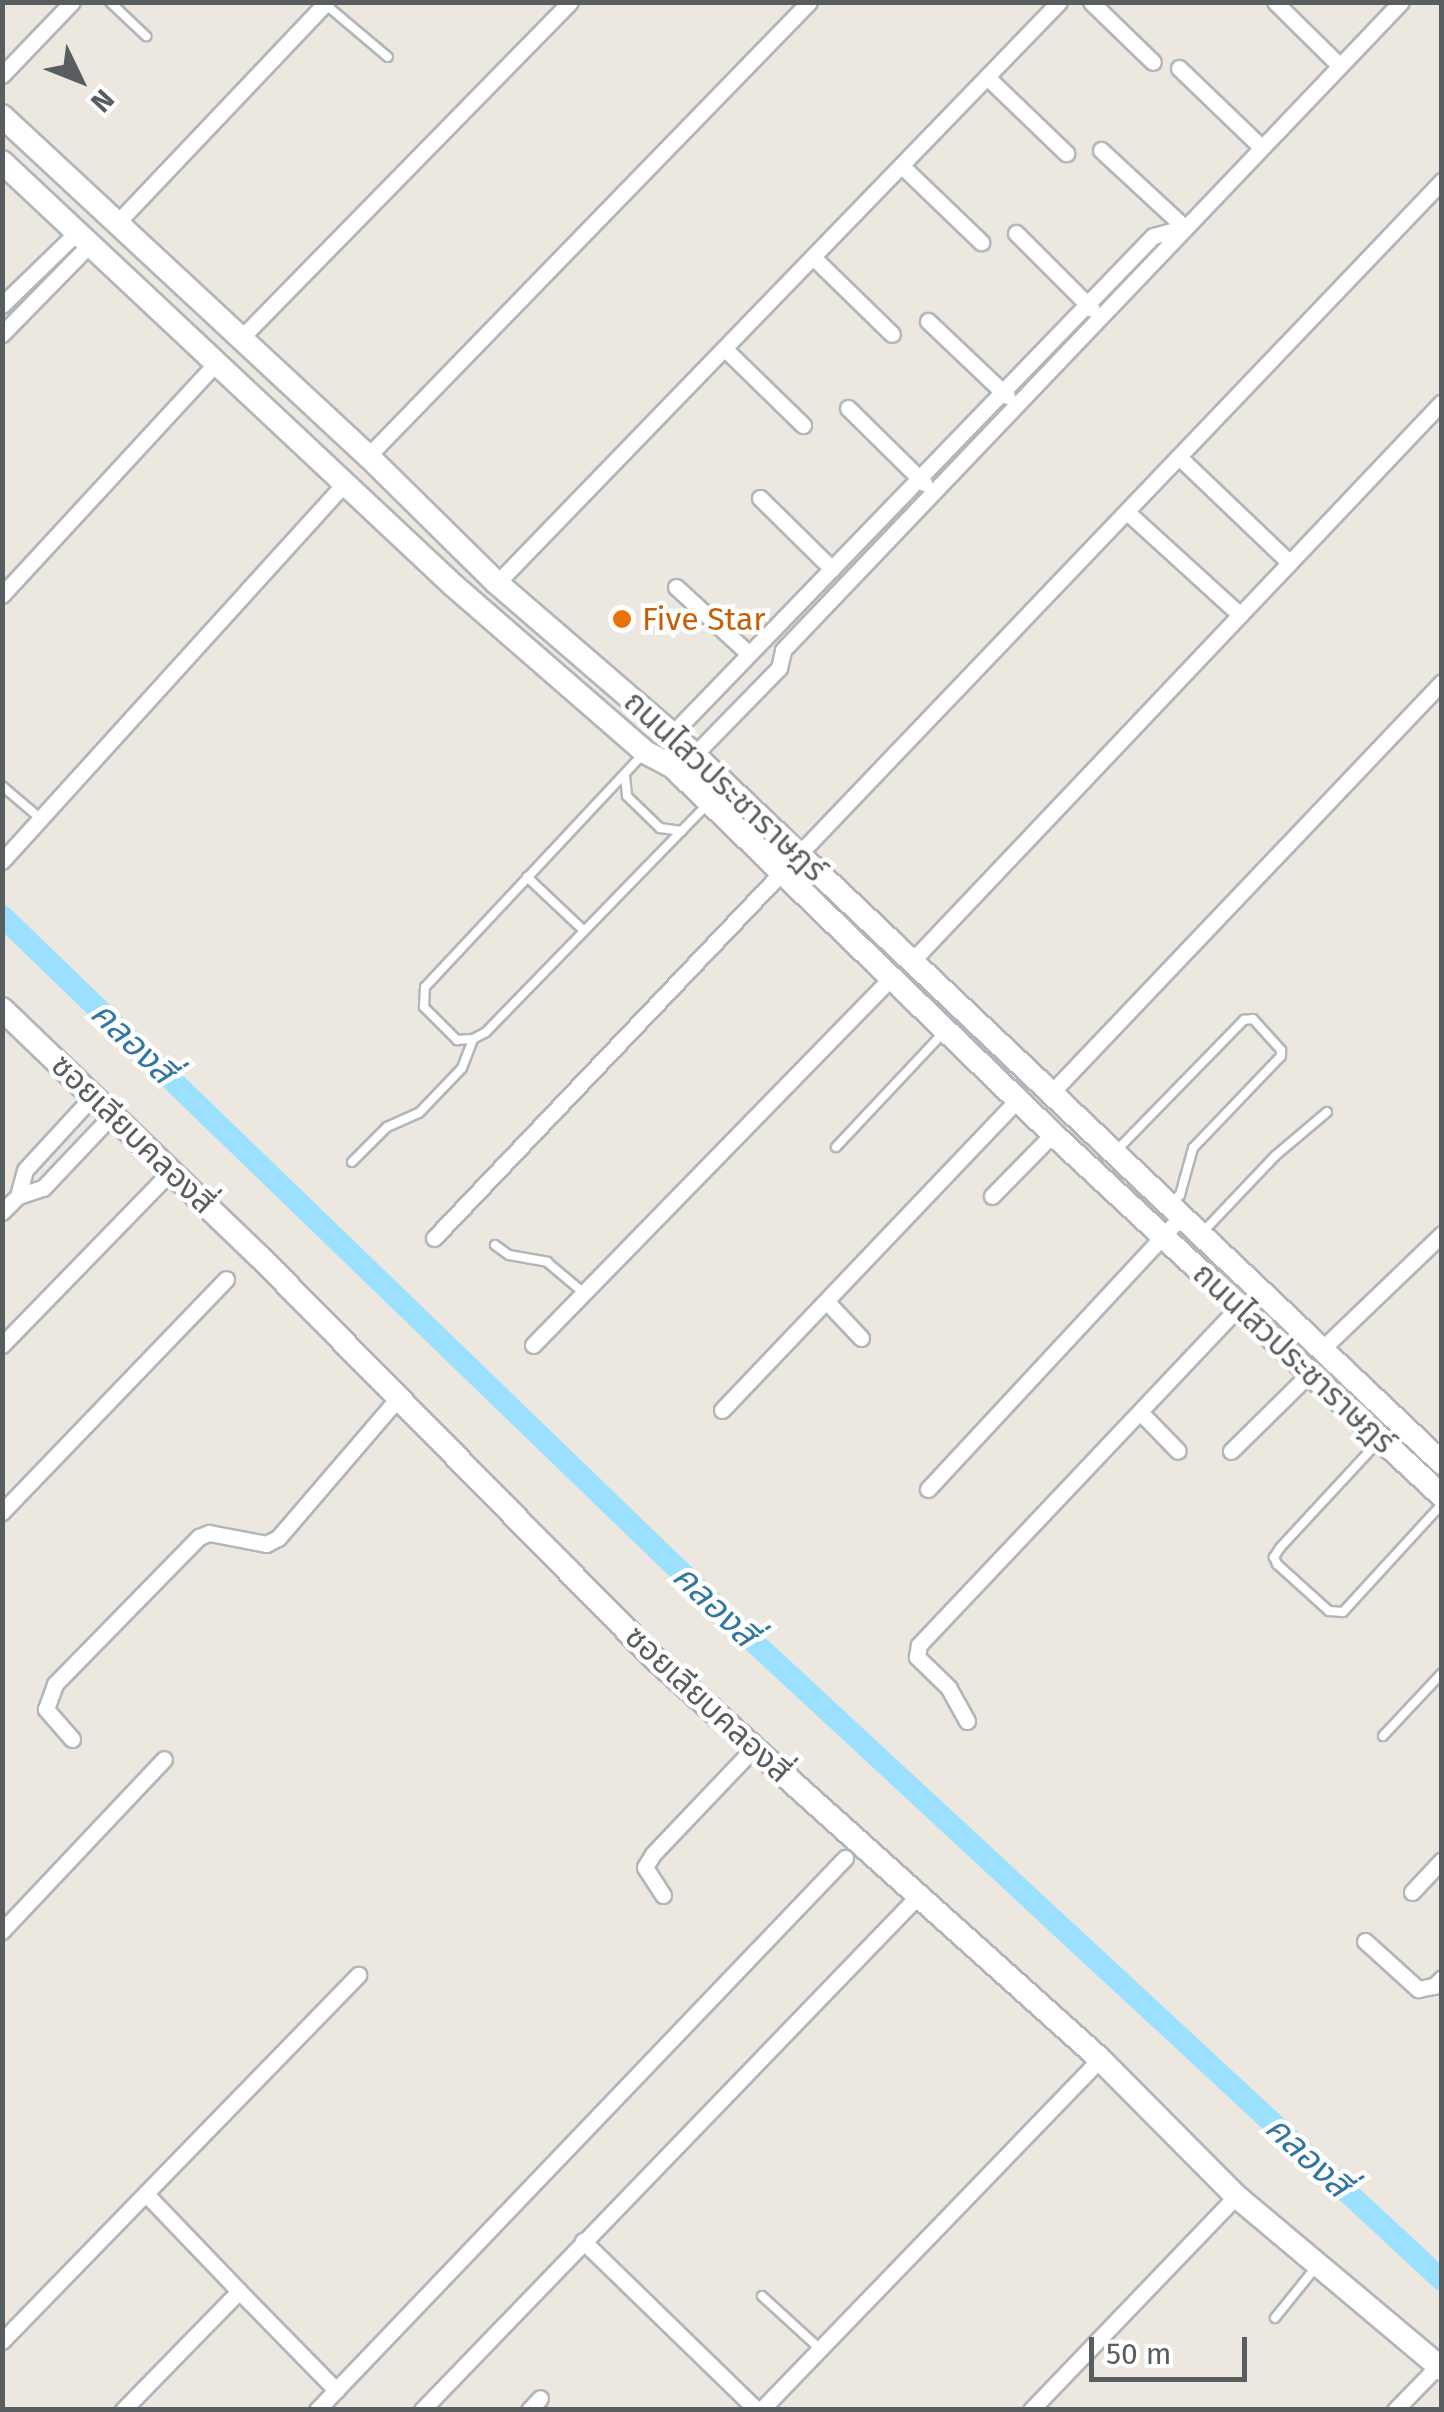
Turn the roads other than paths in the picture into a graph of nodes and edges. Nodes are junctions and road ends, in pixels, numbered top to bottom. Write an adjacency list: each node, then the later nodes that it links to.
1 (72, 2): 15 (street)
2 (110, 2): 10 (lane)
3 (570, 2): 36 (street)
4 (809, 2): 44 (street)
5 (1059, 2): 16 (street)
6 (1092, 2): 12 (street)
7 (1275, 2): 13 (street)
8 (1401, 2): 13 (street)
9 (326, 4): 11 (lane); 24 (street)
10 (146, 36)
11 (388, 57)
12 (1153, 62)
13 (1340, 66): 18 (street)
14 (1180, 68): 18 (street)
15 (2, 74)
16 (987, 77): 20 (street); 22 (street)
17 (2, 116): 24 (main road, ถนนไสวประชาราษฎร์)
18 (1261, 147): 25 (street)
19 (1101, 150): 25 (street)
20 (1066, 153)
21 (2, 162): 27 (main road, ถนนไสวประชาราษฎร์)
22 (902, 166): 28 (street); 29 (street)
23 (1442, 181): 45 (street)
24 (116, 224): 36 (main road, ถนนไสวประชาราษฎร์)
25 (1182, 227): 30 (street); 32 (street)
26 (1016, 233): 30 (street)
27 (84, 238): 31 (street); 34 (street); 38 (main road, ถนนไสวประชาราษฎร์)
28 (980, 242)
29 (814, 258): 35 (street); 37 (street)
30 (1088, 304): 32 (street); 39 (street)
31 (2, 305)
32 (1102, 319): 41 (street)
33 (928, 321): 39 (street)
34 (2, 334)
35 (892, 334)
36 (241, 338): 44 (main road, ถนนไสวประชาราษฎร์)
37 (725, 349): 43 (street); 53 (street)
38 (216, 363): 47 (main road, ถนนไสวประชาราษฎร์); 55 (street)
39 (1003, 392): 41 (street); 46 (street)
40 (1442, 402): 51 (street)
41 (1017, 406): 48 (street)
42 (848, 408): 46 (street)
43 (804, 425)
44 (368, 456): 53 (main road, ถนนไสวประชาราษฎร์)
45 (1179, 458): 50 (street); 51 (street)
46 (919, 478): 48 (street); 52 (street)
47 (345, 483): 62 (main road, ถนนไสวประชาราษฎร์); 67 (street)
48 (934, 492): 58 (street)
49 (760, 498): 52 (street)
50 (1127, 512): 56 (street); 70 (street)
51 (1290, 563): 56 (street)
52 (832, 569): 57 (street)
53 (496, 583): 61 (main road, ถนนไสวประชาราษฎร์)
54 (676, 587): 59 (street)
55 (2, 595)
56 (1240, 615): 73 (street)
57 (767, 636): 58 (street); 59 (street)
58 (783, 650): 63 (street)
59 (749, 654): 61 (street)
60 (1442, 682): 78 (street)
61 (672, 734): 63 (main road, ถนนไสวประชาราษฎร์)
62 (645, 752): 64 (lane); 66 (main road, ถนนไสวประชาราษฎร์)
63 (694, 755): 70 (main road, ถนนไสวประชาราษฎร์)
64 (626, 772): 68 (lane); 71 (lane)
65 (2, 786): 67 (lane)
66 (710, 802): 68 (lane); 70 (main road, ถนนไสวประชาราษฎร์)
67 (41, 819): 69 (street)
68 (682, 831): 72 (lane)
69 (3, 860)
70 (792, 862): 73 (main road, ถนนไสวประชาราษฎร์); 74 (main road, ถนนไสวประชาราษฎร์); 95 (street)
71 (528, 877): 72 (lane); 77 (lane)
72 (582, 930): 77 (lane)
73 (912, 961): 78 (main road, ถนนไสวประชาราษฎร์)
74 (892, 977): 76 (main road, ถนนไสวประชาราษฎร์); 98 (street)
75 (2, 1009): 79 (main road, ซอยเลียบคลองสี่)
76 (947, 1028): 80 (main road, ถนนไสวประชาราษฎร์); 84 (lane)
77 (473, 1040): 86 (lane)
78 (1051, 1093): 85 (main road, ถนนไสวประชาราษฎร์)
79 (94, 1096): 82 (main road, ซอยเลียบคลองสี่); 88 (street)
80 (1018, 1099): 83 (main road, ถนนไสวประชาราษฎร์); 99 (street)
81 (1327, 1112): 93 (lane)
82 (112, 1115): 87 (main road, ซอยเลียบคลองสี่); 88 (street)
83 (1053, 1134): 89 (street); 94 (main road, ถนนไสวประชาราษฎร์)
84 (836, 1147)
85 (1114, 1153): 90 (main road, ถนนไสวประชาราษฎร์); 90 (lane)
86 (352, 1162)
87 (170, 1170): 102 (street); 106 (main road, ซอยเลียบคลองสี่)
88 (18, 1196): 91 (street)
89 (992, 1196)
90 (1174, 1210): 93 (main road, ถนนไสวประชาราษฎร์); 94 (street)
91 (2, 1212)
92 (1442, 1234): 104 (street)
93 (1200, 1235): 104 (main road, ถนนไสวประชาราษฎร์)
94 (1163, 1236): 100 (main road, ถนนไสวประชาราษฎร์); 113 (street)
95 (434, 1238)
96 (496, 1246): 98 (lane)
97 (226, 1280): 116 (street)
98 (584, 1293): 103 (street)
99 (828, 1303): 101 (street); 107 (street)
100 (1239, 1307): 105 (main road, ถนนไสวประชาราษฎร์); 108 (street)
101 (862, 1338)
102 (2, 1345)
103 (533, 1346)
104 (1321, 1350): 112 (main road, ถนนไสวประชาราษฎร์)
105 (1310, 1373): 109 (main road, ถนนไสวประชาราษฎร์); 111 (street)
106 (399, 1397): 120 (street); 121 (main road, ซอยเลียบคลองสี่)
107 (722, 1410)
108 (1140, 1412): 110 (street); 118 (street)
109 (1381, 1439): 114 (main road, ถนนไสวประชาราษฎร์); 115 (lane)
110 (1178, 1451)
111 (1231, 1451)
112 (1442, 1464)
113 (928, 1488)
114 (1442, 1496)
115 (1442, 1504)
116 (2, 1512)
117 (1442, 1673): 119 (lane)
118 (967, 1721)
119 (1383, 1736)
120 (72, 1739)
121 (754, 1748): 126 (street); 127 (main road, ซอยเลียบคลองสี่)
122 (164, 1759): 128 (street)
123 (845, 1858): 143 (street)
124 (1442, 1860): 125 (street)
125 (1412, 1892)
126 (663, 1895)
127 (919, 1895): 132 (main road, ซอยเลียบคลองสี่); 135 (street)
128 (6, 1921)
129 (1364, 1942): 131 (street)
130 (358, 1975): 133 (street)
131 (1442, 1978)
132 (1100, 2059): 134 (main road, ซอยเลียบคลองสี่); 141 (street)
133 (146, 2194): 137 (street); 140 (street)
134 (1236, 2196): 136 (main road, ซอยเลียบคลองสี่); 148 (street)
135 (583, 2241): 146 (street); 147 (street)
136 (1316, 2267): 139 (lane); 142 (main road, ซอยเลียบคลองสี่)
137 (239, 2292): 143 (street); 144 (street)
138 (762, 2296): 141 (lane)
139 (1275, 2318)
140 (2, 2340)
141 (820, 2349): 147 (street)
142 (1440, 2368): 149 (street)
143 (336, 2390): 145 (street)
144 (124, 2410)
145 (317, 2410)
146 (422, 2410)
147 (759, 2410)
148 (1031, 2410)
149 (1395, 2410)

